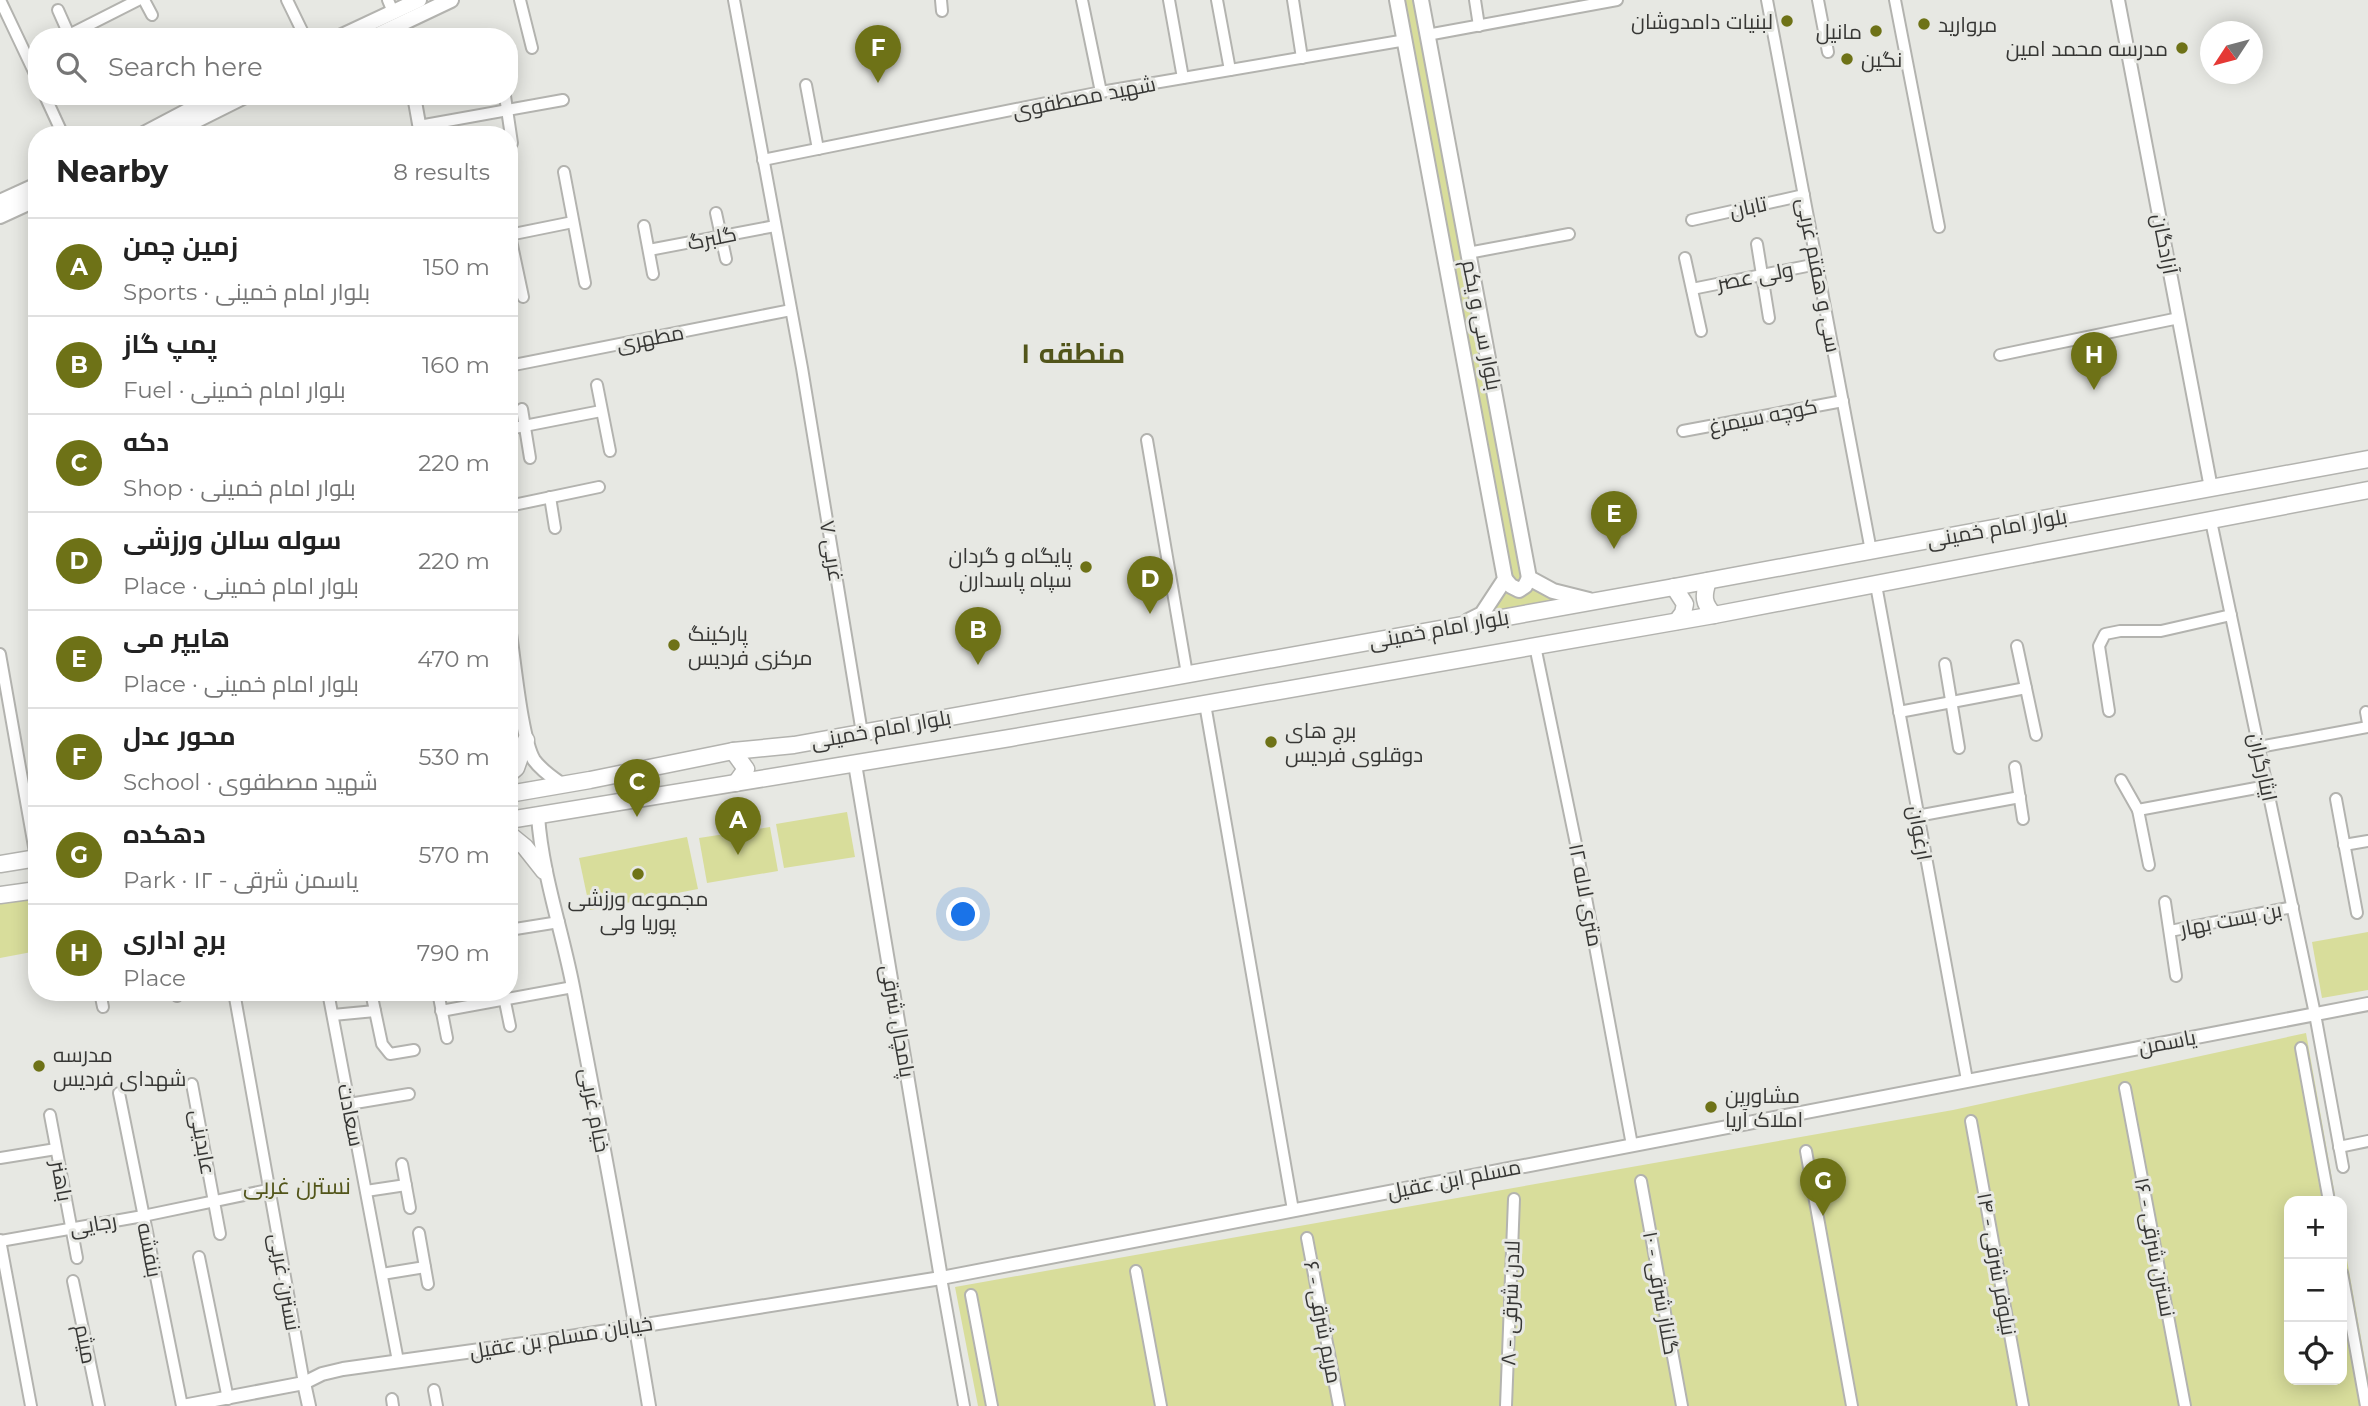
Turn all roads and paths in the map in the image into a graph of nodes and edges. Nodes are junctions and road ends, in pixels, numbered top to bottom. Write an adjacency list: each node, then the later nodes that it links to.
1 (0, 0): 32 (street)
2 (138, 0): 27 (street)
3 (144, 0): 23 (street)
4 (286, 0): 28 (street)
5 (419, 0): 24 (main road)
6 (451, 0): 24 (main road)
7 (520, 0): 33 (street)
8 (734, 0): 54 (street)
9 (1082, 0): 39 (street)
10 (1169, 0): 37 (street)
11 (1217, 0): 36 (street)
12 (1293, 0): 35 (street)
13 (1397, 0): 31 (main road, بلوار سی و یکم)
14 (1420, 0): 30 (main road, بلوار سی و یکم)
15 (1475, 0): 25 (street)
16 (1617, 0): 21 (street)
17 (1768, 0): 57 (street, سی و هفتم غربی)
18 (1818, 0): 34 (street)
19 (1895, 0): 66 (street)
20 (2118, 0): 84 (street, آزادگان)
21 (1555, 5): 25 (street)
22 (58, 10): 26 (street)
23 (152, 15)
24 (396, 18): 29 (main road)
25 (1479, 26): 30 (street)
26 (65, 28)
27 (84, 28)
28 (300, 28)
29 (367, 28)
30 (1427, 35): 72 (main road, بلوار سی و یکم)
31 (1406, 40): 35 (street, شهید مصطفوی); 108 (main road, بلوار سی و یکم)
32 (28, 46)
33 (532, 48)
34 (1828, 52)
35 (1302, 58): 36 (street, شهید مصطفوی)
36 (1230, 70): 37 (street, شهید مصطفوی)
37 (1183, 78): 39 (street, شهید مصطفوی)
38 (806, 85): 53 (street)
39 (1101, 92): 53 (street, شهید مصطفوی)
40 (563, 100): 46 (street)
41 (49, 105): 47 (street)
42 (199, 105): 48 (main road)
43 (227, 105): 49 (main road)
44 (416, 105): 50 (street)
45 (506, 105): 46 (street)
46 (507, 109): 51 (street); 52 (street)
47 (60, 126)
48 (159, 126)
49 (185, 126)
50 (419, 126)
51 (437, 126)
52 (510, 126)
53 (818, 149): 54 (street, شهید مصطفوی)
54 (763, 160): 65 (street)
55 (564, 172): 63 (street)
56 (28, 189): 58 (main road)
57 (1804, 195): 62 (street, تابان); 75 (street, سی و هفتم غربی)
58 (0, 202)
59 (28, 203): 61 (main road)
60 (716, 213): 69 (street)
61 (0, 216)
62 (1692, 220)
63 (573, 222): 67 (street); 79 (street)
64 (645, 226): 71 (street)
65 (775, 226): 69 (street, گلبرگ); 82 (street)
66 (1939, 227)
67 (518, 231)
68 (1569, 234): 72 (street)
69 (721, 236): 71 (street, گلبرگ); 74 (street)
70 (1757, 244): 78 (street)
71 (649, 250): 77 (street)
72 (1468, 253): 107 (main road, بلوار سی و یکم)
73 (1685, 258): 80 (street)
74 (726, 259)
75 (1817, 264): 78 (street, ولی عصر); 89 (street, سی و هفتم غربی)
76 (518, 274): 81 (street)
77 (653, 274)
78 (1762, 275): 80 (street, ولی عصر); 83 (street)
79 (585, 283)
80 (1692, 289): 85 (street)
81 (523, 297)
82 (790, 310): 87 (street, مطهری); 130 (street, ۷ غربی)
83 (1769, 317)
84 (2179, 318): 86 (street); 100 (street, آزادگان)
85 (1701, 331)
86 (2000, 355)
87 (518, 364)
88 (597, 385): 91 (street)
89 (1843, 401): 94 (street, کوچه سیمرغ); 106 (street, سی و هفتم غربی)
90 (522, 409): 92 (street)
91 (601, 411): 92 (street); 96 (street)
92 (524, 426): 93 (street); 97 (street)
93 (518, 427)
94 (1683, 431)
95 (1147, 440): 121 (street)
96 (610, 451)
97 (530, 458)
98 (2368, 459): 100 (main road, بلوار امام خمینی)
99 (599, 487): 102 (street)
100 (2211, 488): 106 (main road, بلوار امام خمینی)
101 (2368, 490): 104 (main road, بلوار امام خمینی)
102 (550, 497): 103 (street); 105 (street)
103 (518, 504)
104 (2211, 521): 110 (main road, بلوار امام خمینی); 114 (street, ایثارگران)
105 (555, 528)
106 (1871, 551): 109 (main road, بلوار امام خمینی)
107 (1529, 578): 108 (main road); 112 (main road)
108 (1505, 579): 116 (main road)
109 (1708, 581): 111 (main road, بلوار امام خمینی); 113 (main road)
110 (1876, 585): 113 (main road, بلوار امام خمینی); 128 (street, ارغوان)
111 (1674, 587): 112 (main road, بلوار امام خمینی); 115 (main road)
112 (1598, 601): 116 (main road, بلوار امام خمینی)
113 (1714, 615): 115 (main road, بلوار امام خمینی)
114 (2231, 615): 127 (street); 133 (street, ایثارگران)
115 (1677, 621): 117 (main road, بلوار امام خمینی)
116 (1460, 625): 121 (main road, بلوار امام خمینی)
117 (1535, 646): 125 (main road, بلوار امام خمینی); 198 (street, ۱۲ متری لاله)
118 (2017, 646): 123 (street)
119 (0, 654): 126 (street)
120 (1945, 664): 124 (street)
121 (1188, 674): 130 (main road, بلوار امام خمینی)
122 (518, 687): 132 (street)
123 (2026, 688): 124 (street); 131 (street)
124 (1952, 702): 128 (street); 134 (street)
125 (1205, 704): 137 (main road, بلوار امام خمینی); 213 (street)
126 (4, 706): 142 (street)
127 (2109, 711)
128 (1899, 712): 151 (street, ارغوان)
129 (2367, 721): 133 (street)
130 (862, 733): 135 (main road, بلوار امام خمینی)
131 (2036, 735)
132 (526, 740): 136 (main road); 143 (street)
133 (2259, 747): 144 (street, ایثارگران)
134 (1959, 748)
135 (733, 751): 140 (main road); 143 (main road, بلوار امام خمینی)
136 (518, 762)
137 (855, 764): 140 (main road, بلوار امام خمینی); 225 (street, پامچال شرقی)
138 (2015, 767): 146 (street)
139 (2121, 780): 149 (street)
140 (736, 783): 150 (main road, بلوار امام خمینی)
141 (28, 784): 142 (street)
142 (24, 785): 148 (street)
143 (563, 785): 145 (main road, بلوار امام خمینی)
144 (2267, 786): 149 (street); 164 (street, ایثارگران)
145 (518, 792)
146 (2020, 797): 151 (street); 153 (street)
147 (2336, 799): 156 (street)
148 (28, 807)
149 (2138, 810): 159 (street)
150 (538, 816): 152 (main road, بلوار امام خمینی); 160 (street, خیام غربی)
151 (1917, 816): 189 (street, ارغوان)
152 (518, 819)
153 (2023, 819)
154 (2368, 841): 156 (street)
155 (518, 842): 160 (main road)
156 (2344, 845): 165 (street)
157 (28, 859): 158 (main road)
158 (0, 864)
159 (2150, 865)
160 (544, 870): 166 (street, خیام غربی)
161 (28, 891): 162 (main road)
162 (0, 895)
163 (2165, 902): 168 (street)
164 (2292, 907): 168 (street, بن بست بهار); 183 (street, ایثارگران)
165 (2357, 914)
166 (559, 922): 167 (street); 170 (street, خیام غربی)
167 (518, 927)
168 (2169, 931): 169 (street)
169 (2176, 976)
170 (573, 987): 171 (street); 230 (street, خیام غربی)
171 (518, 994)
172 (102, 1001): 180 (street)
173 (236, 1001): 207 (street, نسترن غربی)
174 (330, 1001): 184 (street, سعادت)
175 (373, 1001): 181 (street)
176 (440, 1001): 182 (street)
177 (483, 1001): 182 (street)
178 (505, 1001): 185 (street)
179 (2368, 1004): 183 (street, یاسمن)
180 (103, 1007)
181 (375, 1011): 184 (street); 188 (street)
182 (442, 1011): 186 (street)
183 (2315, 1014): 189 (street, یاسمن); 199 (street, ایثارگران)
184 (333, 1015): 194 (street, سعادت)
185 (510, 1026)
186 (447, 1038)
187 (2301, 1048): 209 (street)
188 (414, 1050)
189 (1967, 1080): 198 (street, مسلم ابن عقیل)
190 (192, 1084): 211 (street, عابدینی)
191 (2124, 1088): 249 (street, نسترن شرقی - ۱۶)
192 (119, 1093): 214 (street, بنفشه)
193 (409, 1094): 194 (street)
194 (349, 1104): 208 (street, سعادت)
195 (50, 1115): 200 (street)
196 (1971, 1121): 248 (street, نیلوفر شرقی - ۱۴)
197 (2368, 1141): 199 (street)
198 (1632, 1145): 213 (street, مسلم ابن عقیل)
199 (2339, 1147): 204 (street, ایثارگران)
200 (56, 1149): 202 (street, باهنر); 215 (street, باهنر)
201 (1806, 1151): 247 (street)
202 (0, 1158)
203 (402, 1164): 206 (street)
204 (2343, 1167)
205 (1641, 1181): 246 (street, گلناز شرقی - ۱۰)
206 (406, 1185): 208 (street); 212 (street)
207 (268, 1190): 211 (street, رجایی); 232 (street, نسترن غربی)
208 (366, 1191): 224 (street, سعادت)
209 (2328, 1196)
210 (1514, 1199): 245 (street, لادن شرقی - ۸)
211 (213, 1201): 214 (street, رجایی); 217 (street, عابدینی)
212 (411, 1208)
213 (1293, 1210): 225 (street, مسلم ابن عقیل)
214 (143, 1216): 215 (street, رجایی); 237 (street, بنفشه)
215 (70, 1228): 219 (street, رجایی); 221 (street, باهنر)
216 (419, 1233): 222 (street)
217 (220, 1234)
218 (1307, 1238): 244 (street, مریم شرقی - ۶)
219 (0, 1240): 235 (street)
220 (199, 1257): 234 (street)
221 (77, 1258)
222 (425, 1267): 224 (street); 227 (street)
223 (1136, 1271): 243 (street)
224 (382, 1274): 231 (street, سعادت)
225 (941, 1278): 230 (street, خیابان مسلم بن عقیل); 241 (street)
226 (74, 1281): 236 (street, میثم)
227 (428, 1284)
228 (971, 1295): 242 (street)
229 (2347, 1301): 250 (street)
230 (636, 1326): 231 (street, خیابان مسلم بن عقیل); 240 (street, خیام غربی)
231 (398, 1361): 232 (street, خیابان مسلم بن عقیل)
232 (304, 1383): 234 (street, خیابان مسلم بن عقیل); 238 (street, نسترن غربی)
233 (434, 1390): 239 (street)
234 (228, 1399): 237 (street, خیابان مسلم بن عقیل)
235 (31, 1406)
236 (99, 1406)
237 (183, 1406)
238 (309, 1406)
239 (437, 1406)
240 (649, 1406)
241 (964, 1406)
242 (992, 1406)
243 (1161, 1406)
244 (1339, 1406)
245 (1506, 1406)
246 (1682, 1406)
247 (1852, 1406)
248 (2023, 1406)
249 (2185, 1406)
250 (2366, 1406)

